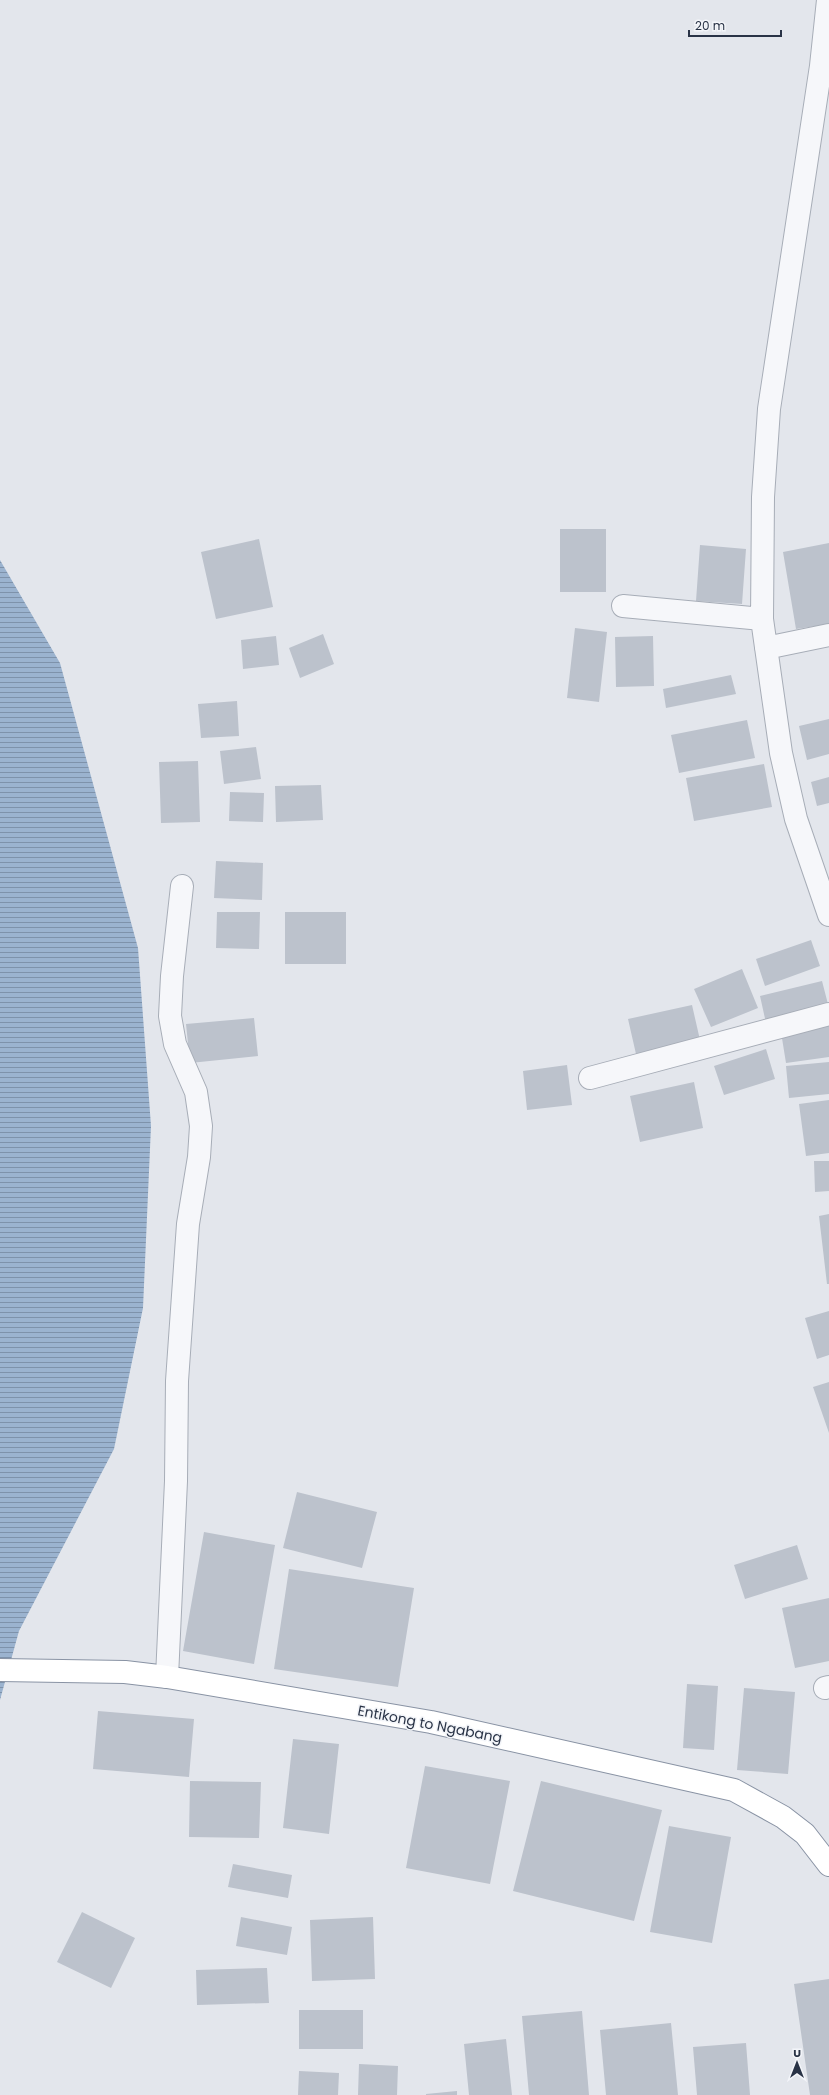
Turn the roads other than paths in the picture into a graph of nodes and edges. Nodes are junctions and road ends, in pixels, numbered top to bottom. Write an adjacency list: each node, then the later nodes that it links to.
1 (828, 0): 3 (street)
2 (623, 606): 3 (street)
3 (762, 619): 5 (street)
4 (829, 635): 5 (street)
5 (766, 648): 7 (street)
6 (182, 886): 11 (street)
7 (829, 915)
8 (829, 1014): 9 (street)
9 (590, 1078)
10 (0, 1670): 11 (highway, Entikong to Ngabang)
11 (167, 1677): 12 (highway, Entikong to Ngabang)
12 (829, 1865)

